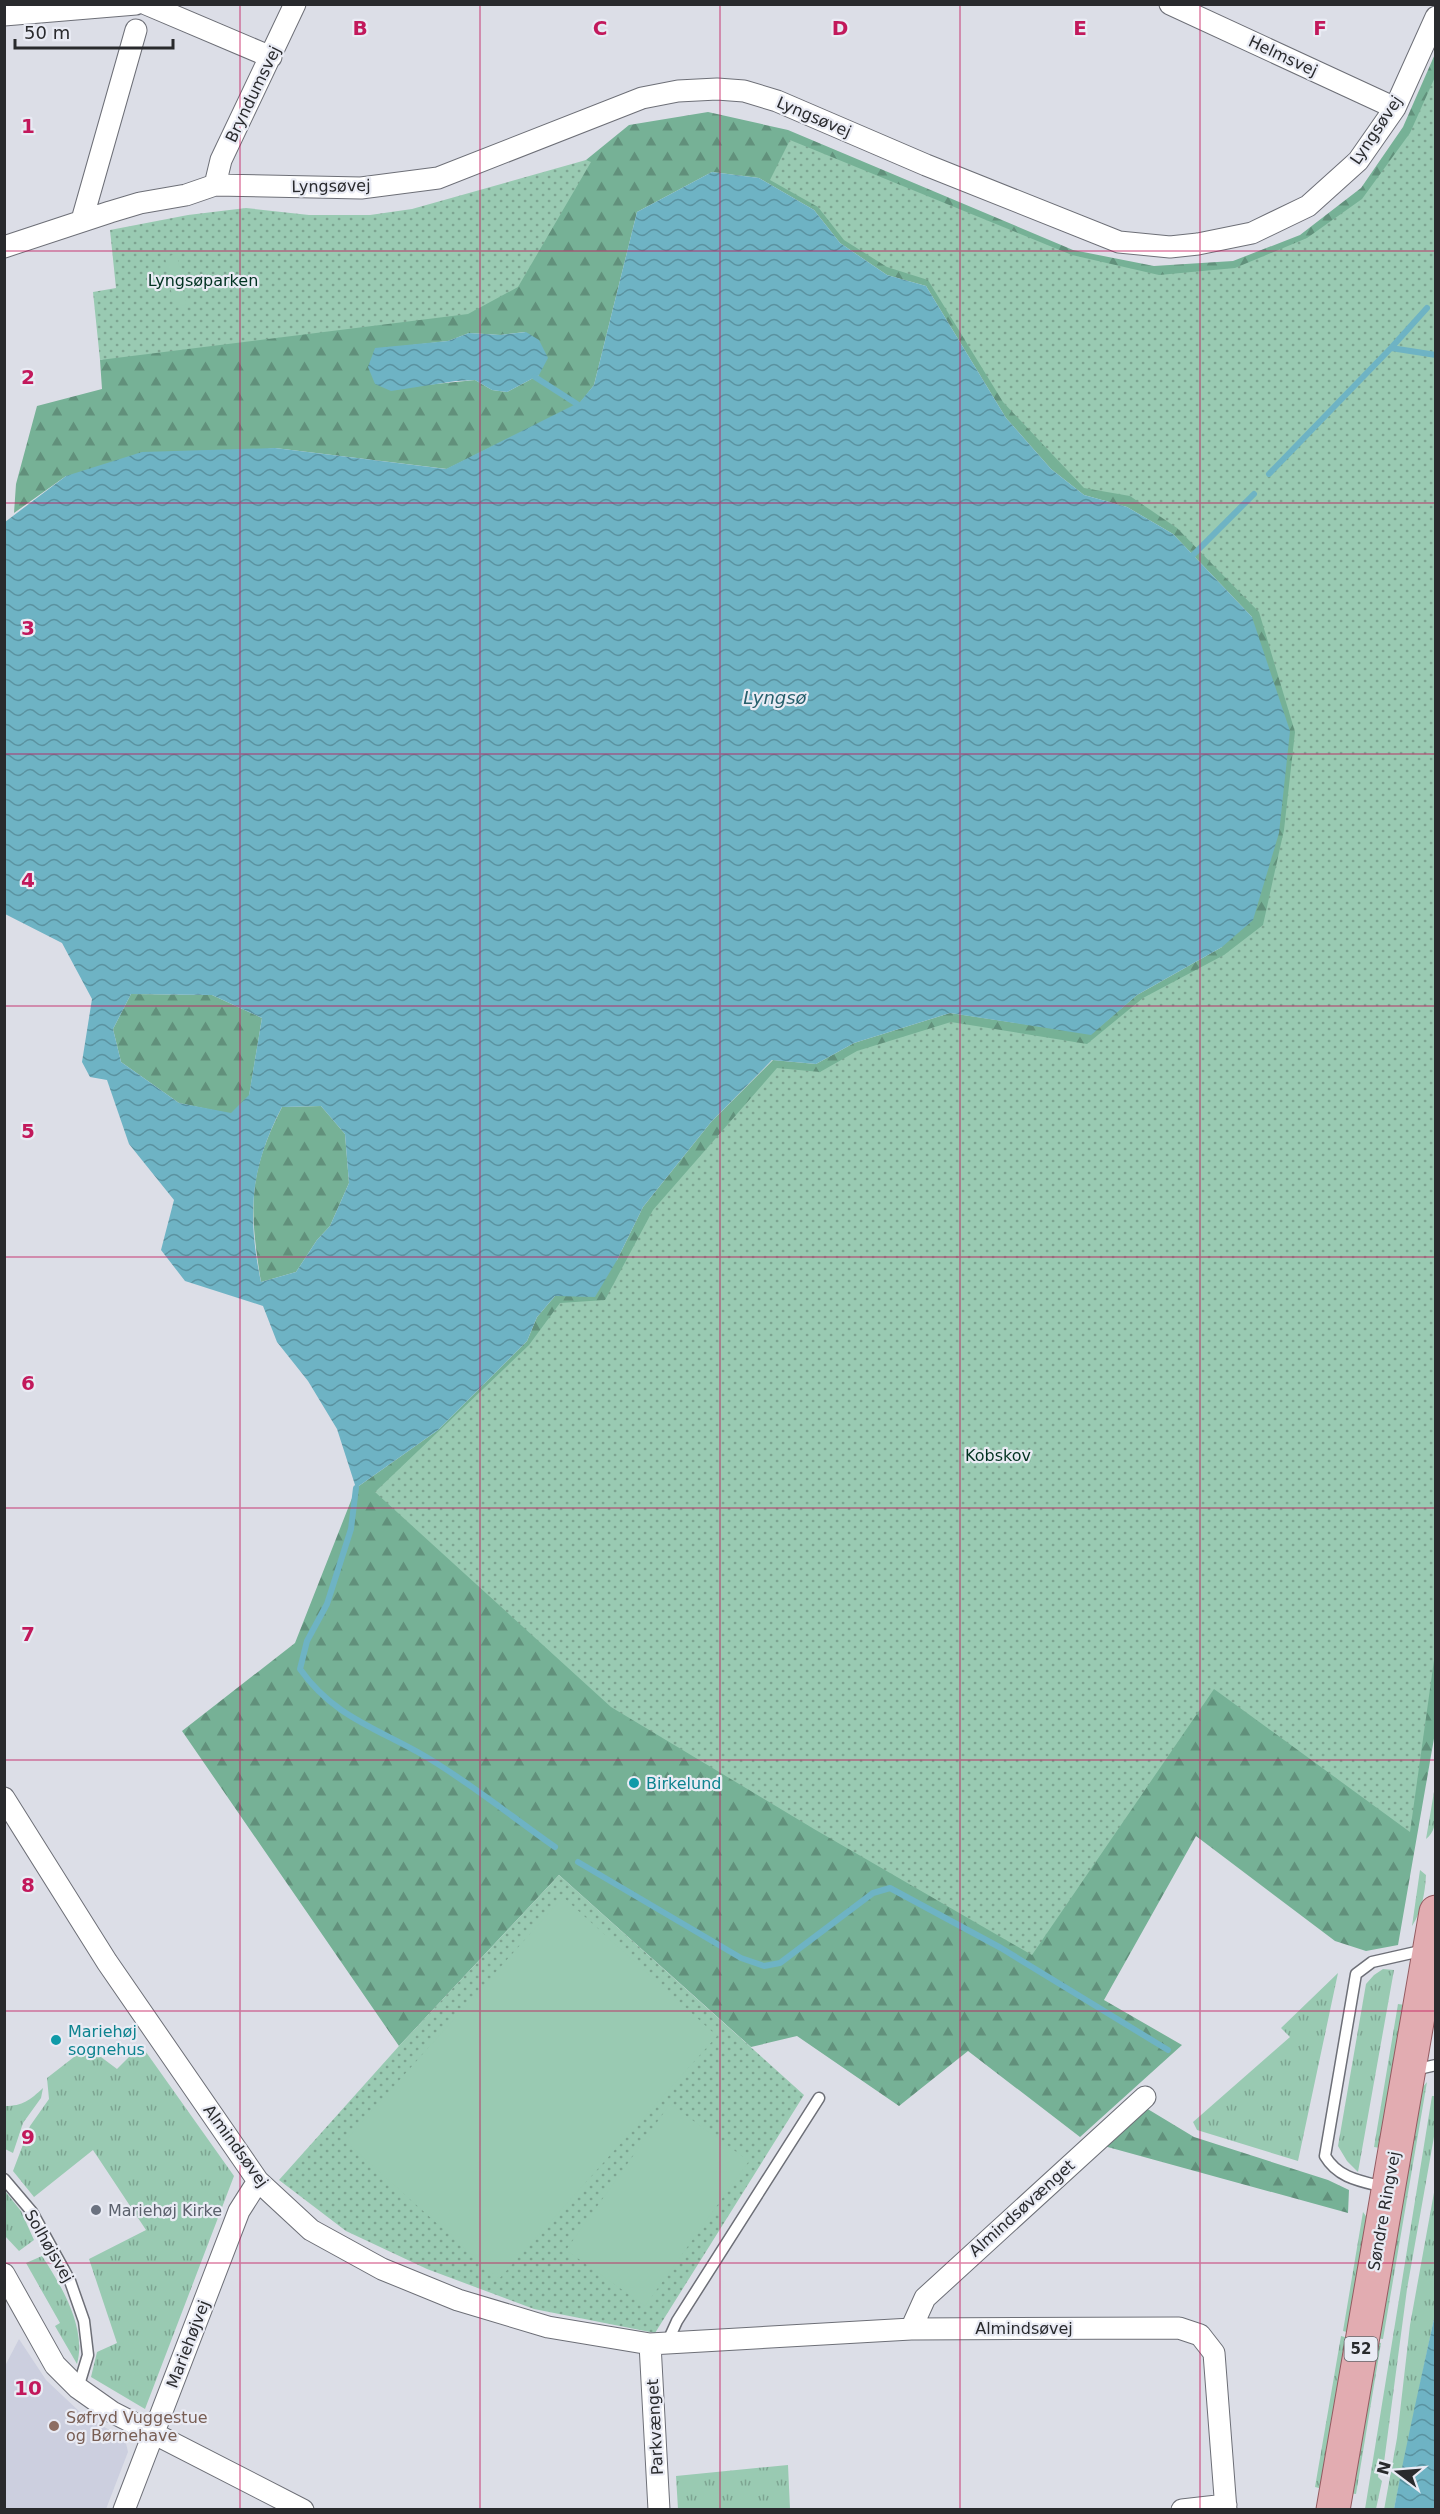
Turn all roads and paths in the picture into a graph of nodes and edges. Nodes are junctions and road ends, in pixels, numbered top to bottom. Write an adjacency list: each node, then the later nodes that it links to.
1 (136, 4): 5 (street)
2 (146, 4): 8 (street)
3 (295, 4): 8 (street, Bryndumsvej)
4 (1170, 4): 9 (street, Helmsvej)
5 (4, 15)
6 (1436, 17): 9 (street, Lyngsøvej)
7 (136, 30): 11 (street)
8 (272, 57): 10 (street, Bryndumsvej)
9 (1395, 108): 10 (street, Lyngsøvej)
10 (215, 185): 11 (street, Lyngsøvej)
11 (82, 220): 12 (street, Lyngsøvej)
12 (4, 247)
13 (4, 1798): 20 (street, Almindsøvej)
14 (1436, 1912): 15 (main road, Søndre Ringvej / 52)
15 (1429, 1949): 16 (main road, Søndre Ringvej / 52); 21 (lane)
16 (1421, 2068): 21 (main road, Søndre Ringvej / 52)
17 (1145, 2097): 23 (street, Almindsøvænget)
18 (819, 2098): 24 (lane)
19 (4, 2179): 25 (lane, Solhøjsvej)
20 (258, 2181): 24 (street, Almindsøvej); 26 (street, Mariehøjvej)
21 (1388, 2188): 32 (main road, Søndre Ringvej / 52)
22 (4, 2274): 25 (street)
23 (911, 2329): 24 (street, Almindsøvej); 27 (street, Almindsøvej)
24 (659, 2344): 30 (street, Parkvænget)
25 (78, 2388): 26 (street)
26 (154, 2433): 28 (street, Mariehøjvej); 29 (street)
27 (1226, 2507): 31 (street)
28 (124, 2510)
29 (303, 2510)
30 (659, 2510)
31 (1182, 2510)
32 (1333, 2510)

